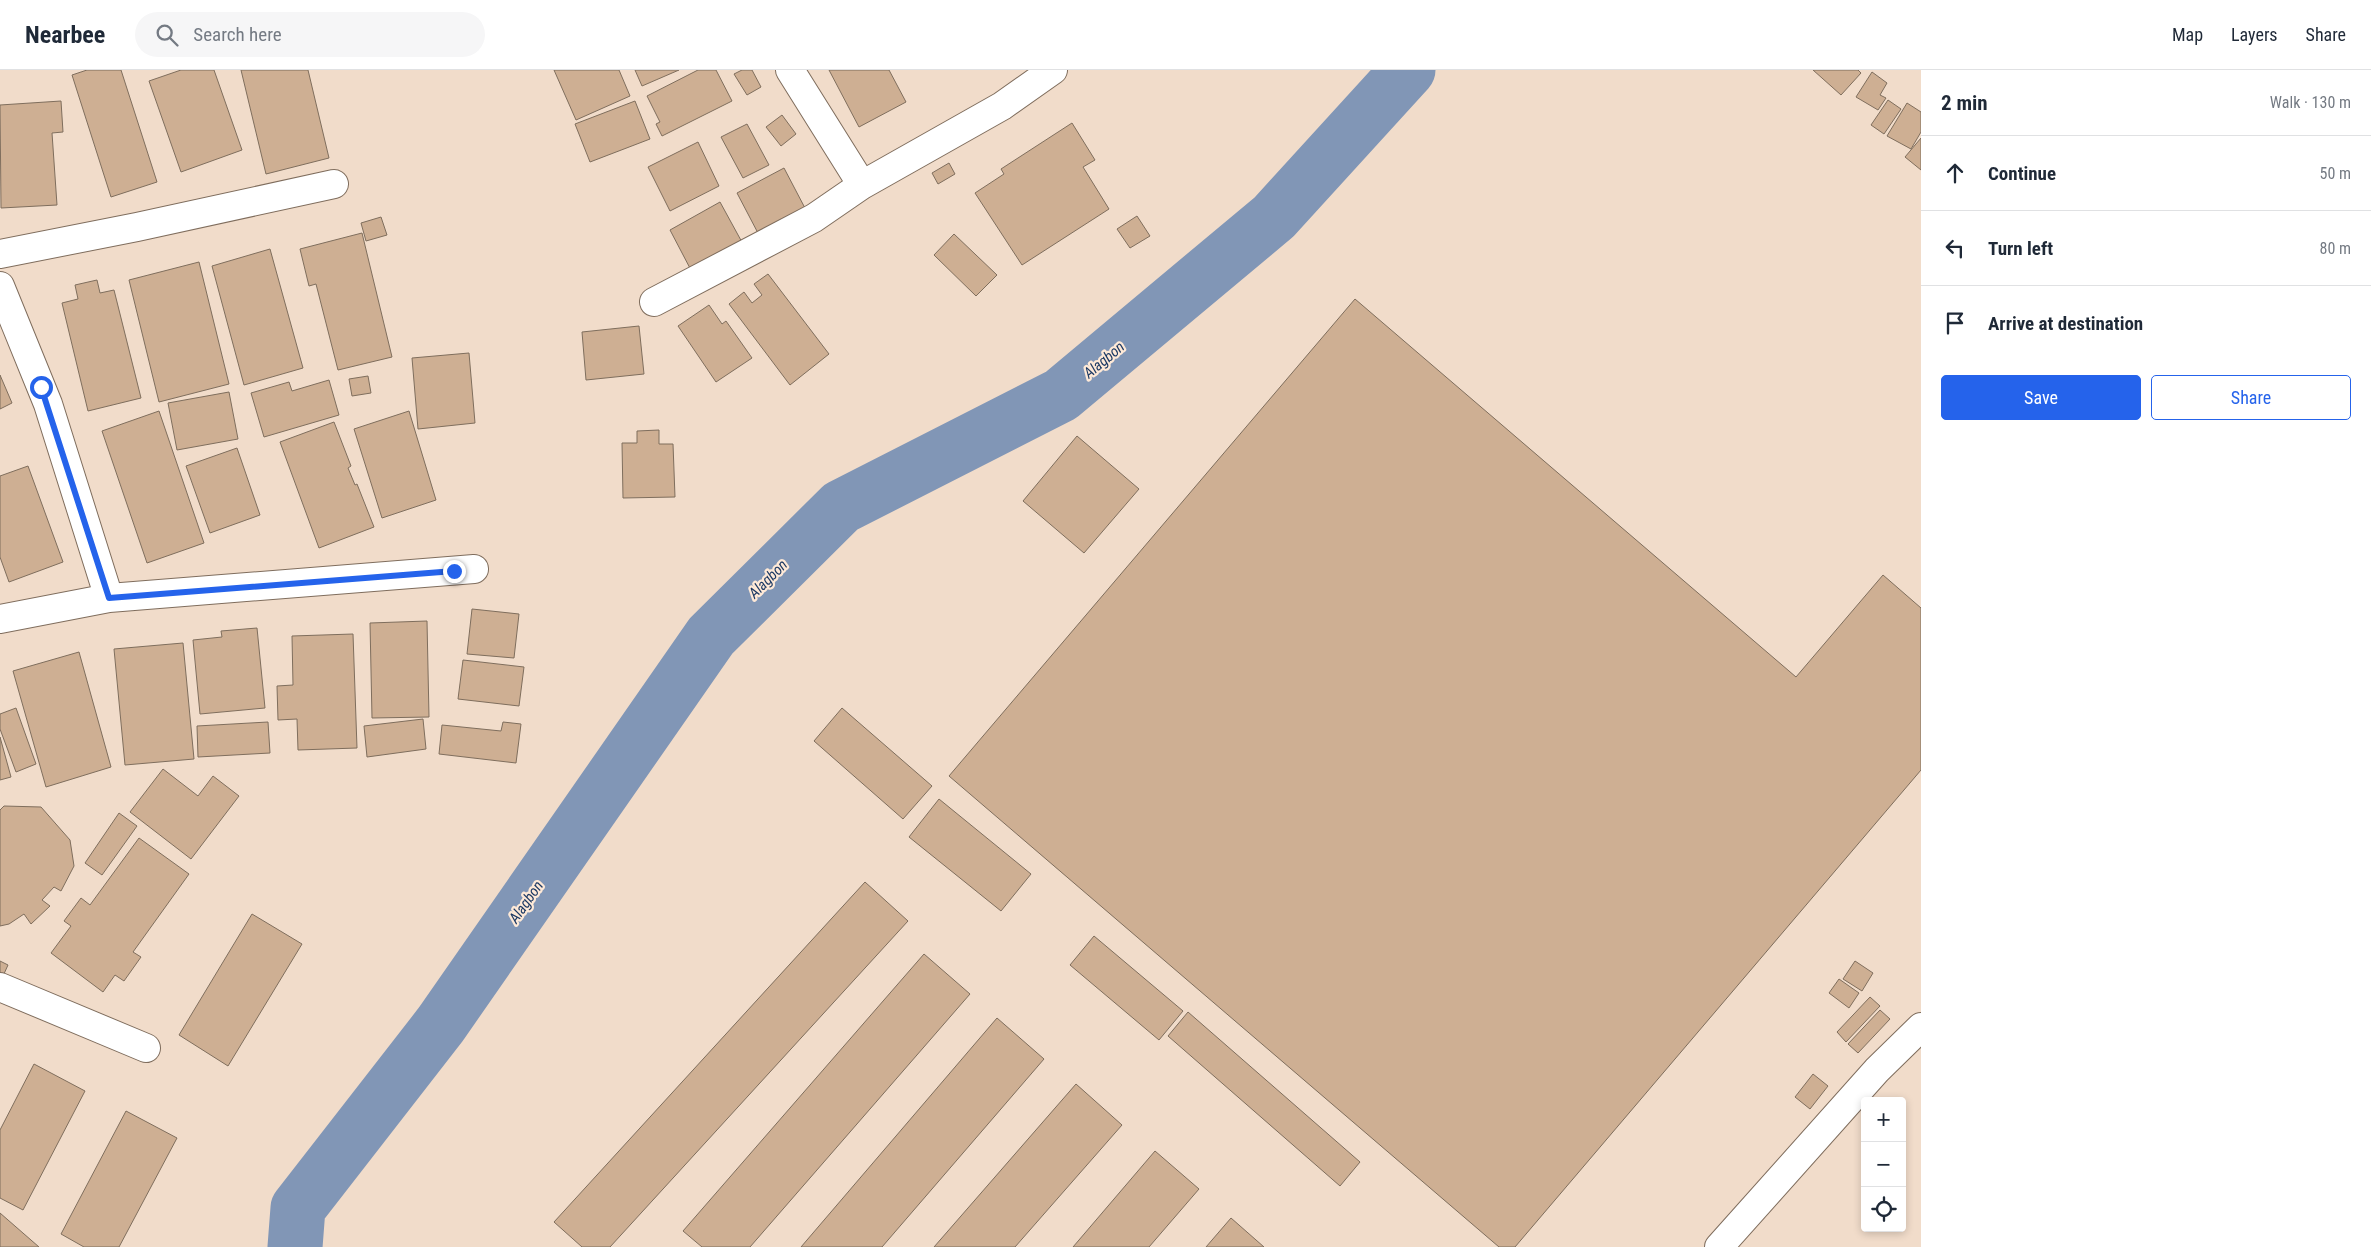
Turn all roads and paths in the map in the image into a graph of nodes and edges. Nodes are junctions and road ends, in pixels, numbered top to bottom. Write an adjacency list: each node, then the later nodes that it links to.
1 (790, 70): 4 (street)
2 (1053, 70): 4 (street)
3 (334, 184): 5 (street)
4 (862, 185): 7 (street)
5 (0, 254)
6 (0, 286): 9 (street)
7 (654, 302)
8 (474, 569): 9 (street)
9 (109, 598): 10 (street)
10 (0, 619)
11 (0, 987): 13 (street)
12 (1921, 1027): 14 (street)
13 (146, 1048)
14 (1719, 1247)

